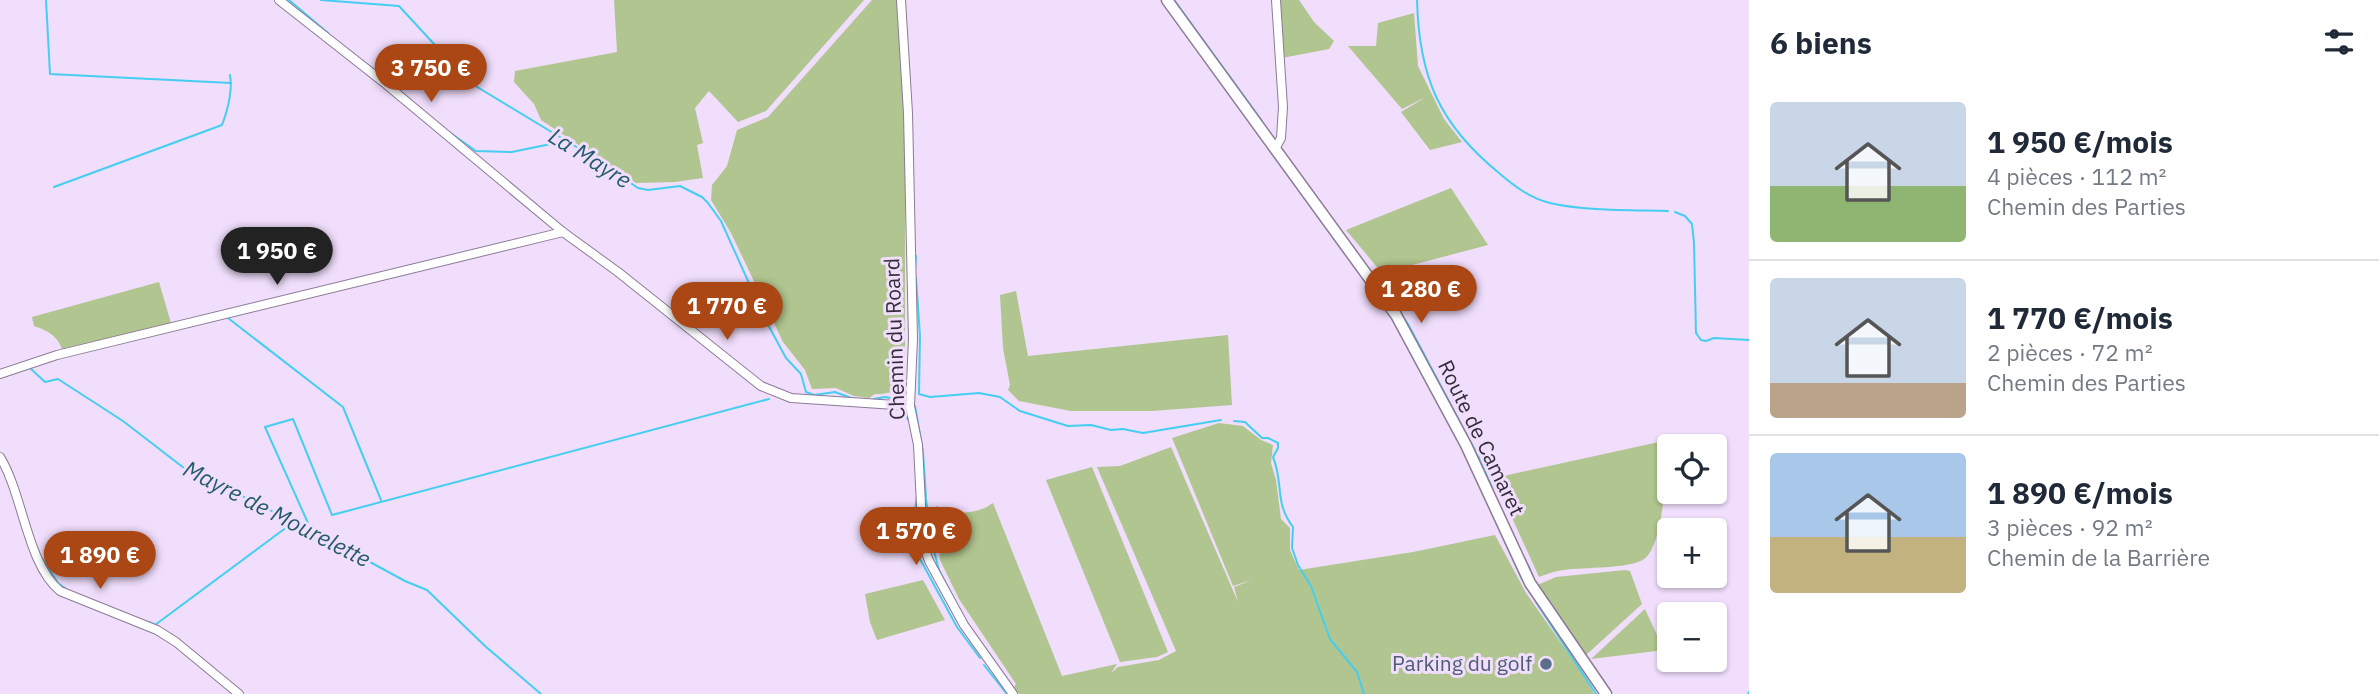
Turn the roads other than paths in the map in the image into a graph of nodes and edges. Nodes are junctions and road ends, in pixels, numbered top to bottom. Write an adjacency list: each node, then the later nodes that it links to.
1 (279, 0): 6 (street)
2 (901, 0): 8 (street, Chemin du Roard)
3 (1167, 0): 5 (main road, Route de Camaret)
4 (1276, 0): 5 (street)
5 (1275, 149): 12 (main road, Route de Camaret)
6 (563, 232): 7 (street); 8 (street)
7 (0, 374)
8 (910, 406): 11 (street, Chemin du Roard)
9 (0, 457): 10 (street)
10 (239, 694)
11 (1013, 694)
12 (1605, 694)

